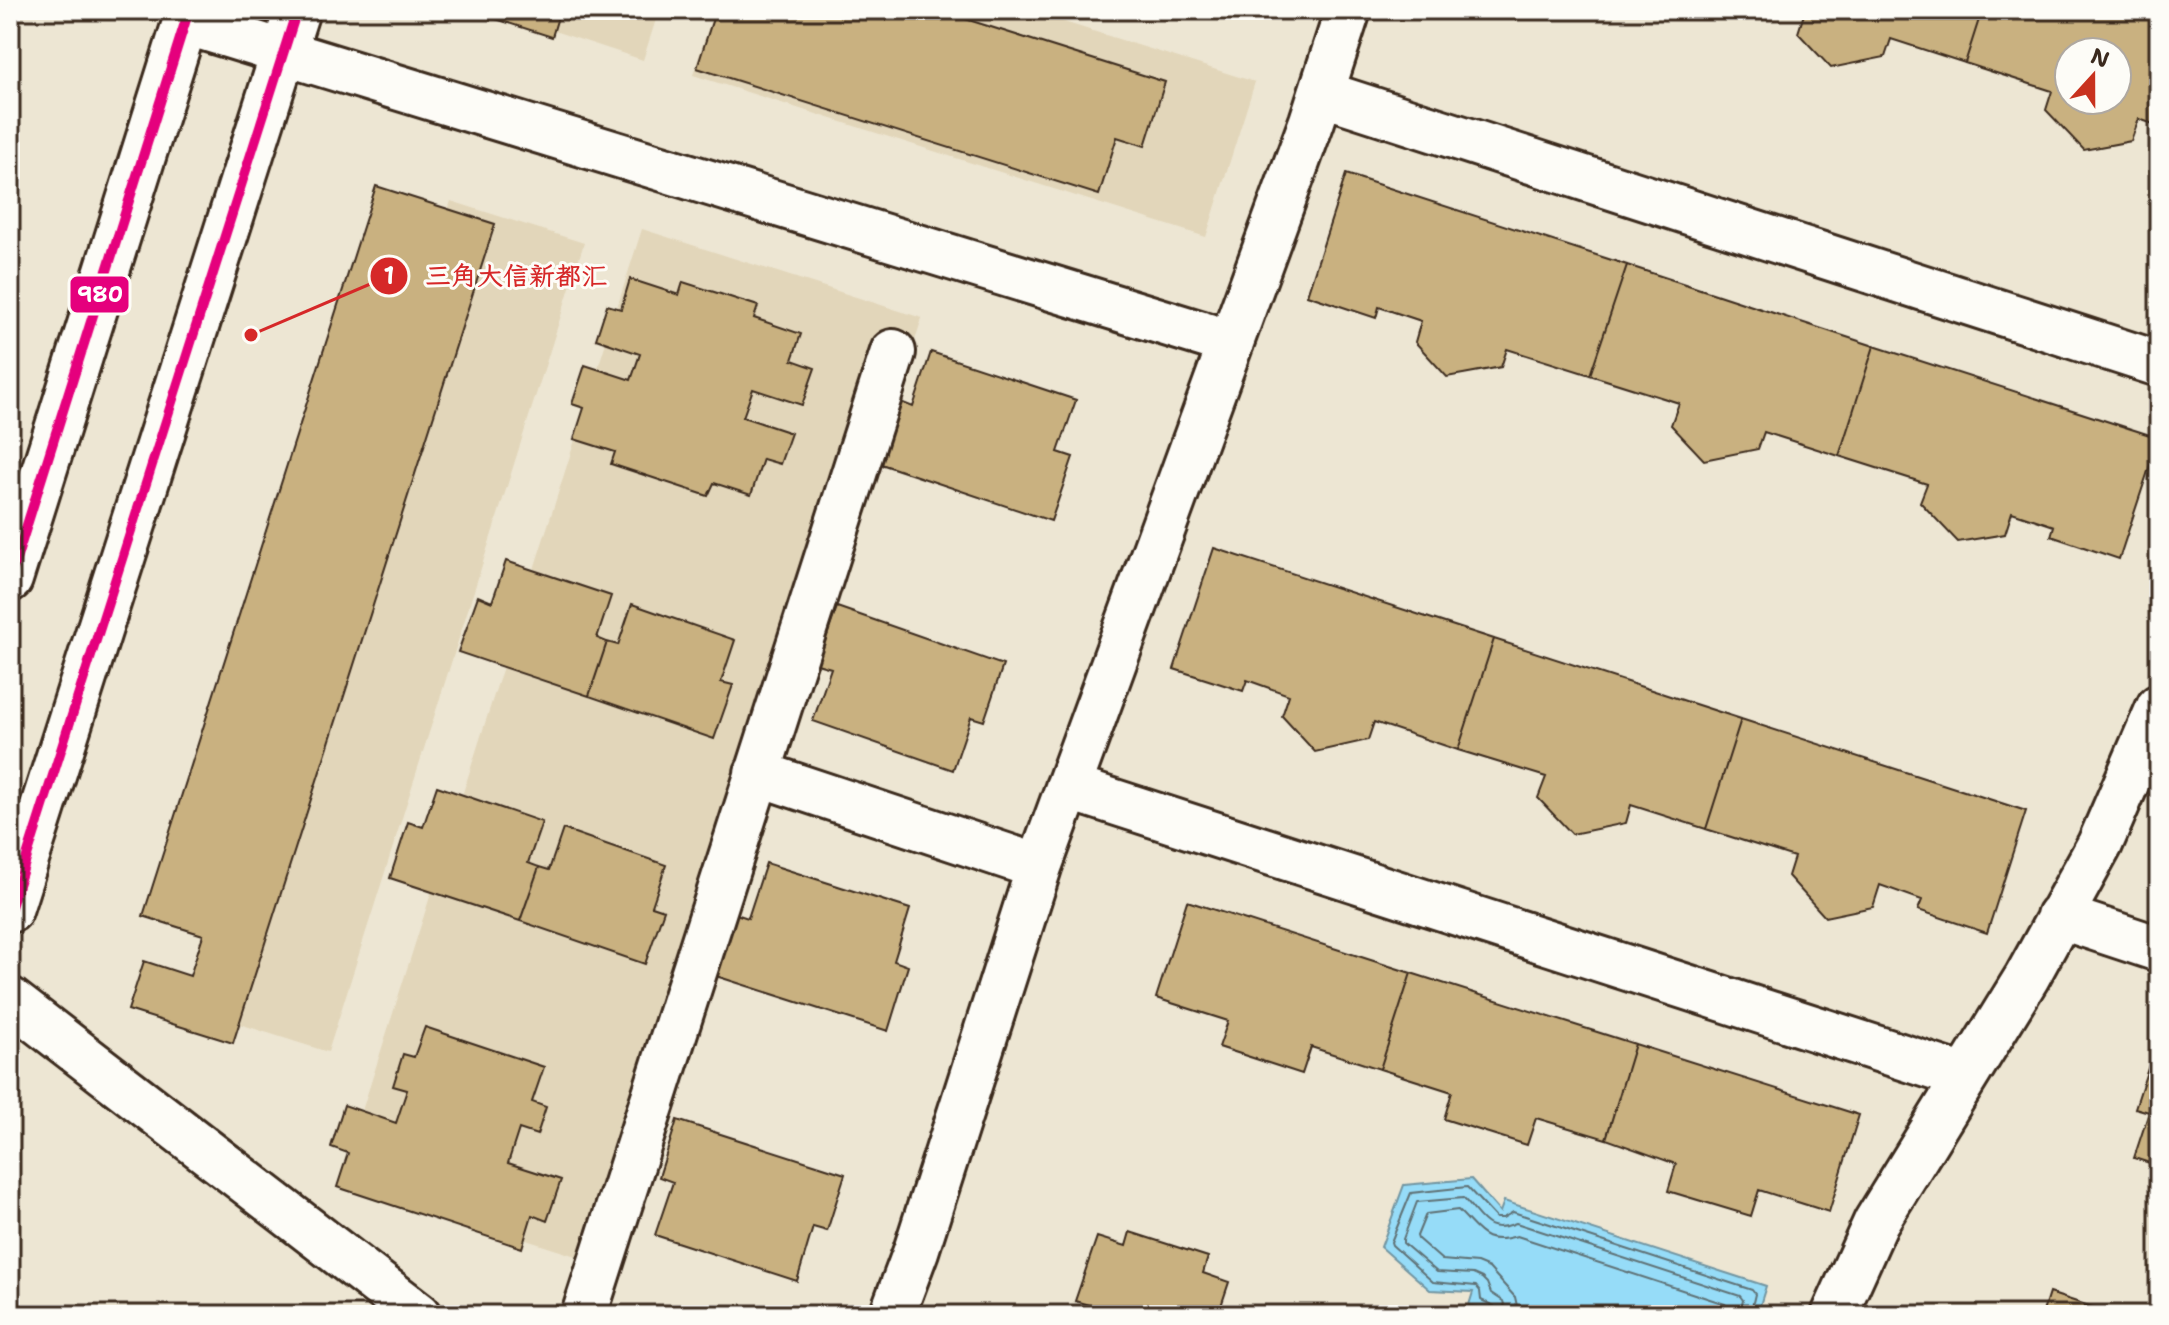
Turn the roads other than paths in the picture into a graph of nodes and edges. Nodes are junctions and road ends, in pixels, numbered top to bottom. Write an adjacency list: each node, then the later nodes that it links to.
1 (297, 10): 4 (street)
2 (1348, 10): 5 (street)
3 (187, 16): 4 (street); 9 (street)
4 (283, 52): 6 (street); 14 (street)
5 (1321, 93): 6 (street); 8 (street)
6 (1231, 343): 12 (street)
7 (893, 352): 11 (street)
8 (2159, 364)
9 (10, 579)
10 (2159, 707): 15 (street)
11 (757, 773): 13 (street); 20 (street)
12 (1068, 787): 13 (street); 18 (street)
13 (1039, 867): 21 (street)
14 (10, 910)
15 (2059, 916): 16 (street); 18 (street)
16 (2159, 949)
17 (10, 1000): 19 (street)
18 (1965, 1077): 22 (street)
19 (419, 1315)
20 (584, 1315)
21 (892, 1315)
22 (1834, 1315)

